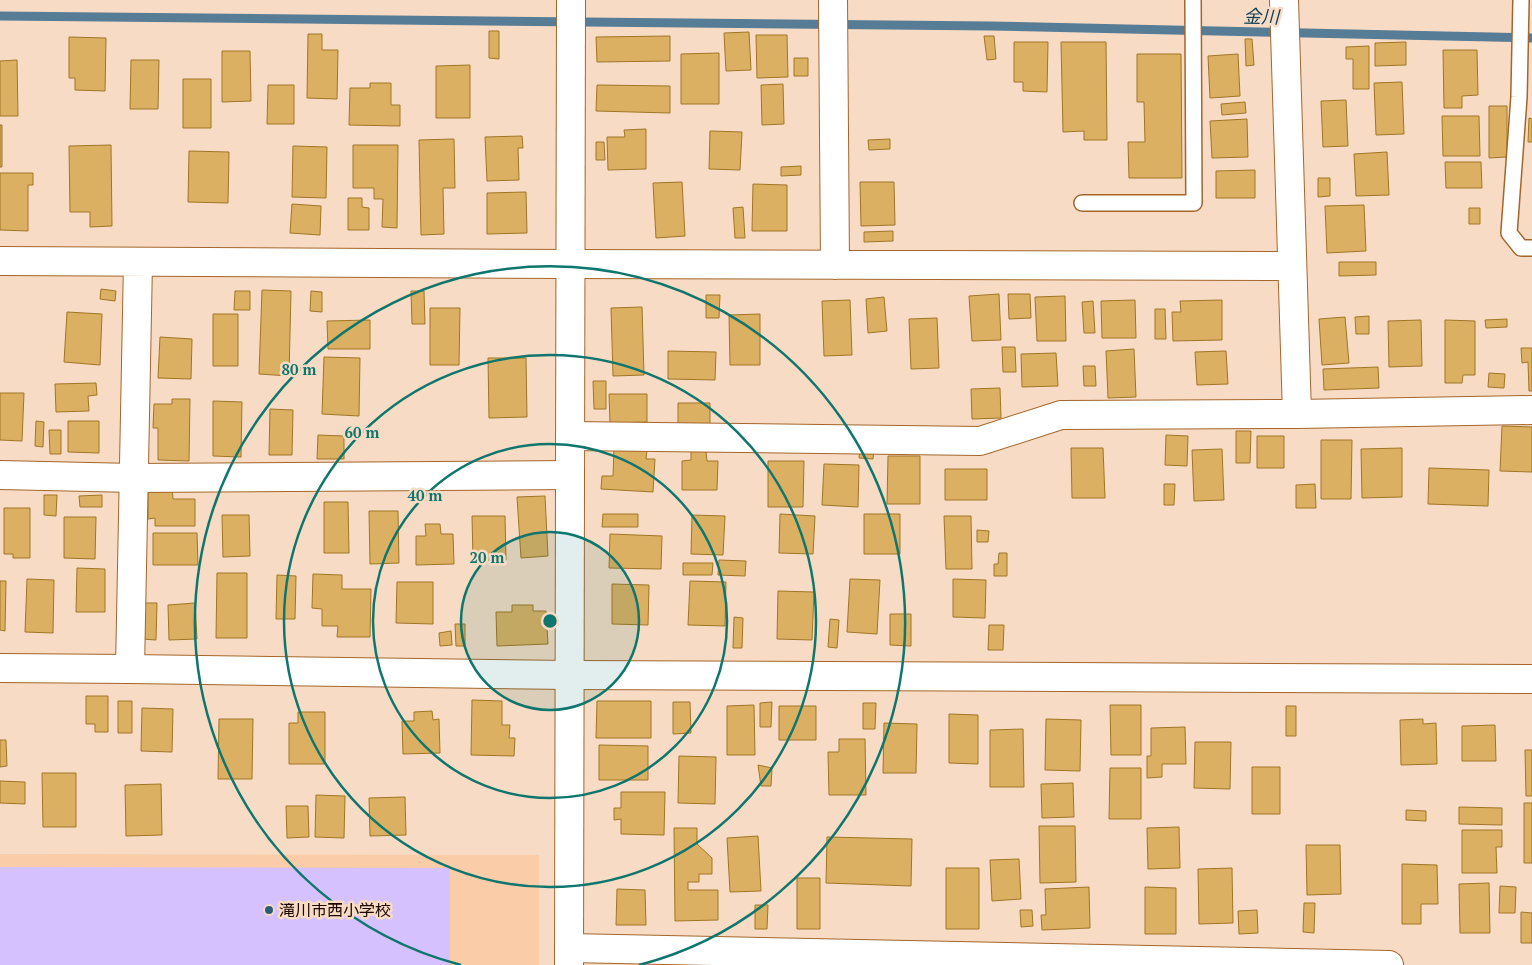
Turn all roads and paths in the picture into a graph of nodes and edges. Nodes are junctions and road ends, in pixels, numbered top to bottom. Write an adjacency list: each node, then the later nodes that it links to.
1 (571, 0): 10 (street)
2 (833, 0): 11 (street)
3 (1193, 0): 6 (lane)
4 (1284, 0): 12 (street)
5 (1521, 0): 7 (lane)
6 (1082, 203)
7 (1532, 248)
8 (0, 261): 9 (street)
9 (138, 262): 10 (street); 18 (street)
10 (571, 264): 11 (street); 15 (street)
11 (835, 265): 12 (street)
12 (1292, 266): 14 (street)
13 (1532, 410): 14 (street)
14 (1297, 414): 15 (street)
15 (570, 436): 17 (street)
16 (0, 475): 18 (street)
17 (570, 475): 18 (street); 21 (street)
18 (134, 478): 20 (street)
19 (0, 668): 20 (street)
20 (130, 668): 21 (street)
21 (570, 675): 22 (street); 24 (street)
22 (1521, 678): 23 (street)
23 (1532, 696)
24 (569, 956): 25 (street)
25 (1389, 965)

